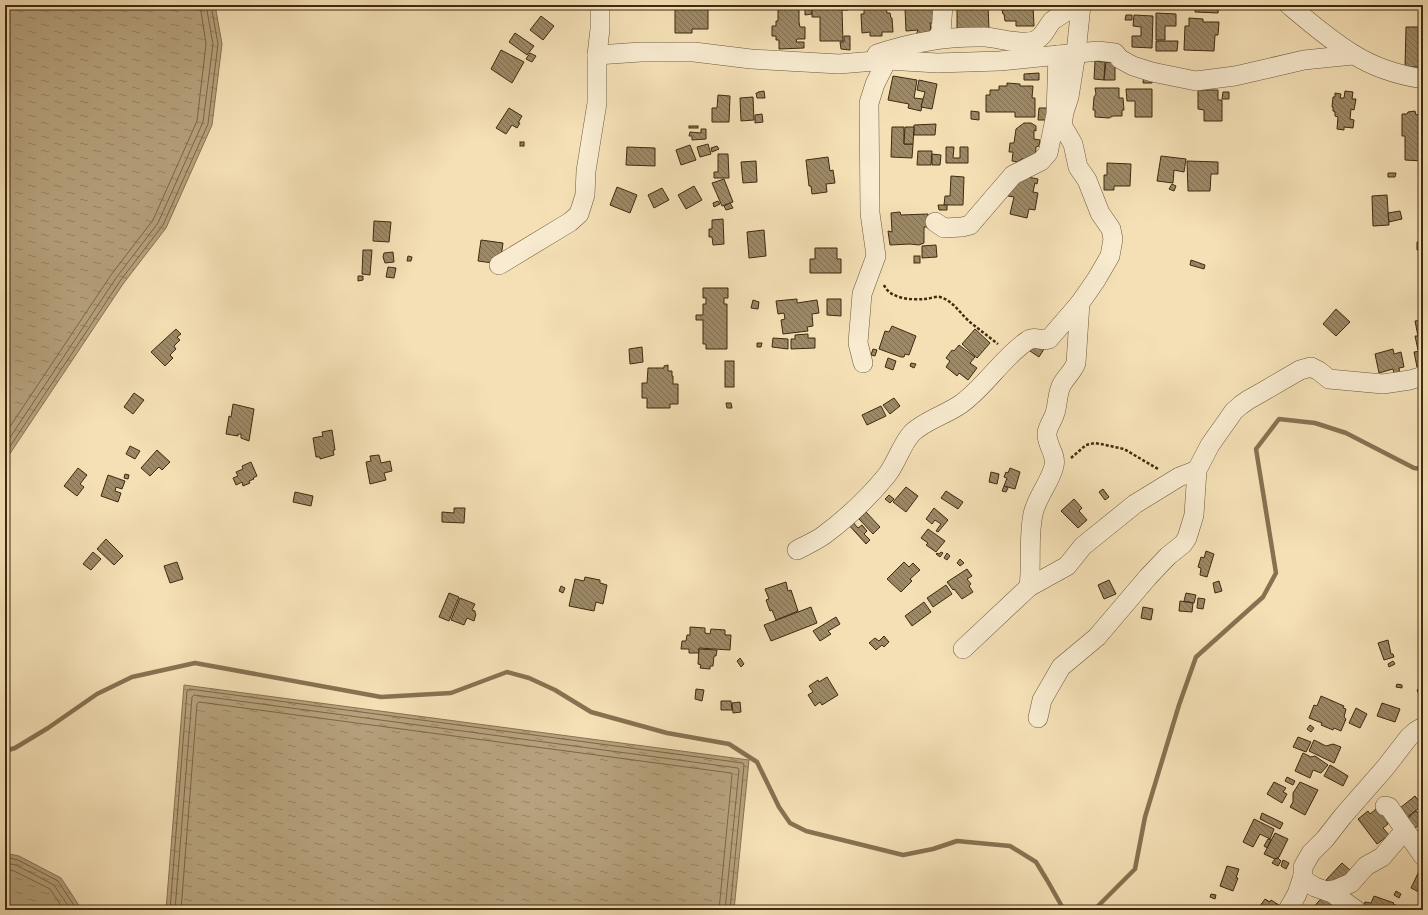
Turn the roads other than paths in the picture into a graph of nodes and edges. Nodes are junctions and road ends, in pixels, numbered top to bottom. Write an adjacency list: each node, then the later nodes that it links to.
1 (600, 5): 9 (street)
2 (943, 5): 6 (street)
3 (1074, 5): 6 (street)
4 (1081, 5): 7 (street)
5 (1289, 5): 8 (street)
6 (936, 39): 11 (street)
7 (1067, 54): 8 (street); 10 (street); 13 (street)
8 (1353, 54): 12 (street)
9 (597, 55): 11 (street); 15 (street)
10 (887, 60): 11 (street); 17 (street)
11 (852, 63)
12 (1423, 79)
13 (1059, 120): 14 (street); 16 (street)
14 (935, 222)
15 (499, 265)
16 (1080, 303): 20 (street); 21 (street)
17 (863, 363)
18 (1423, 376): 19 (street)
19 (1188, 473): 21 (street); 23 (street)
20 (797, 550)
21 (1029, 587): 22 (street)
22 (963, 649)
23 (1038, 718)
24 (1423, 727): 28 (street)
25 (1385, 806): 26 (street)
26 (1405, 830): 27 (street); 29 (street)
27 (1423, 856)
28 (1303, 876): 29 (street); 30 (street)
29 (1328, 891): 31 (street)
30 (1288, 910)
31 (1356, 910)

